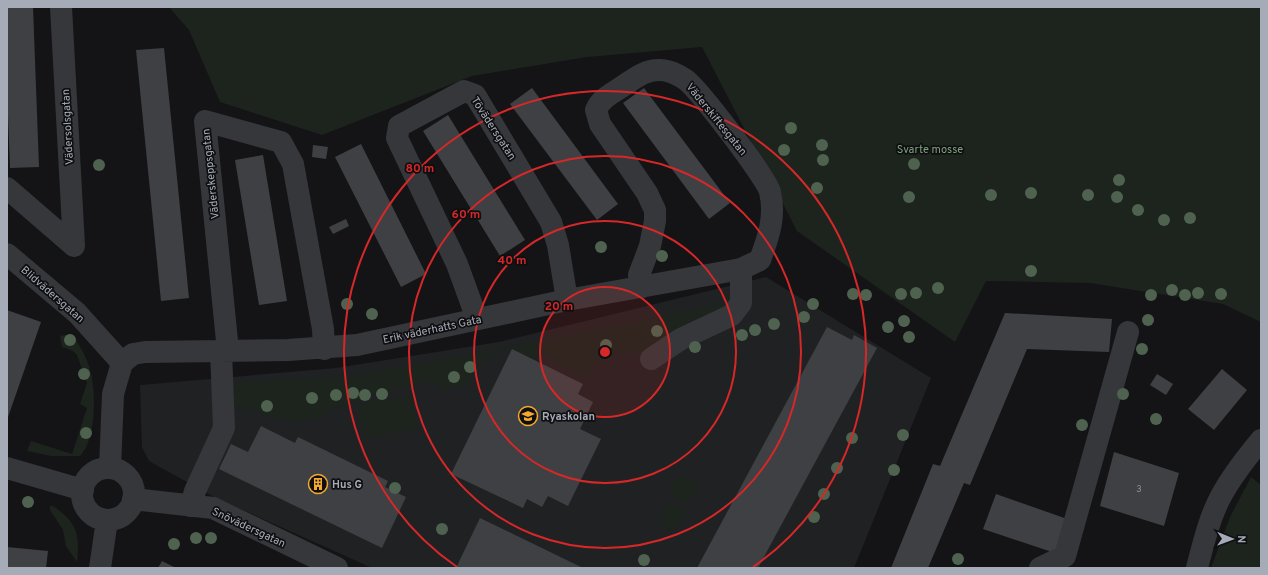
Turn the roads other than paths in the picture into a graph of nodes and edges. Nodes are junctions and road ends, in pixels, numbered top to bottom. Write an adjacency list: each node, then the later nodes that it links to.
1 (61, 7): 2 (street, Vädersolsgatan)
2 (7, 188)
3 (7, 254): 12 (street, Blidvädersgatan)
4 (751, 265): 5 (street, Erik väderhatts Gata); 5 (street, Väderskiftesgatan); 11 (street)
5 (642, 287): 6 (street, Erik väderhatts Gata)
6 (567, 300): 7 (street, Erik väderhatts Gata); 7 (street, Tövädersgatan)
7 (477, 319): 9 (street, Erik väderhatts Gata)
8 (1128, 332): 22 (street)
9 (324, 348): 10 (street, Erik väderhatts Gata); 10 (street, Väderskeppsgatan)
10 (224, 351): 12 (street, Erik väderhatts Gata); 18 (street)
11 (651, 359)
12 (122, 362): 15 (street)
13 (1261, 440): 23 (street)
14 (7, 468): 16 (street)
15 (110, 468): 16 (street); 17 (street)
16 (83, 490): 19 (street)
17 (134, 500): 18 (street, Snövädersgatan); 19 (street)
18 (191, 506): 21 (street, Snövädersgatan)
19 (107, 520): 20 (street)
20 (100, 568)
21 (337, 568)
22 (1040, 568)
23 (1197, 568)

